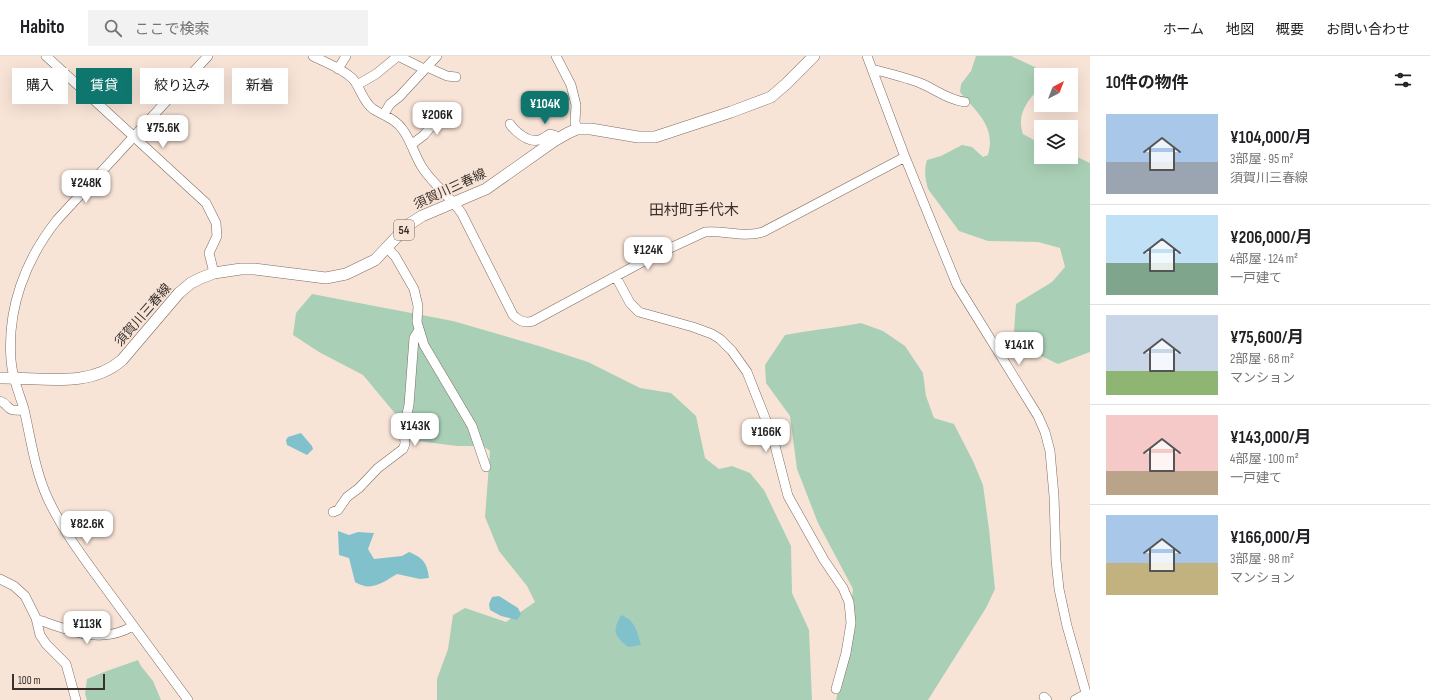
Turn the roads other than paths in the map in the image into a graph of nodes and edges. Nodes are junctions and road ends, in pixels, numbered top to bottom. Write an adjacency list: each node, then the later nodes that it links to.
1 (46, 56): 20 (street)
2 (208, 56): 20 (street)
3 (315, 56): 11 (street)
4 (346, 56): 11 (street)
5 (398, 56): 10 (street); 14 (street)
6 (437, 56): 10 (street)
7 (556, 56): 19 (street)
8 (814, 56): 19 (main road)
9 (867, 56): 12 (street)
10 (425, 68): 13 (street); 17 (street)
11 (338, 69): 14 (street)
12 (872, 69): 15 (street); 23 (street)
13 (456, 77)
14 (357, 85): 17 (street)
15 (965, 102)
16 (451, 108): 22 (street)
17 (384, 114): 22 (street)
18 (510, 124): 21 (street)
19 (577, 129): 21 (main road, 須賀川三春線 / 54)
20 (134, 136): 26 (street); 30 (street)
21 (554, 141): 24 (main road, 須賀川三春線 / 54)
22 (411, 145): 24 (street)
23 (905, 158): 27 (street); 39 (street)
24 (453, 203): 25 (main road, 須賀川三春線 / 54); 27 (street)
25 (387, 248): 26 (main road, 須賀川三春線 / 54); 28 (street)
26 (214, 273): 30 (main road, 須賀川三春線 / 54)
27 (616, 277): 38 (street)
28 (419, 330): 33 (street); 34 (street)
29 (0, 378): 30 (main road, 須賀川三春線 / 54)
30 (14, 378): 32 (street)
31 (0, 401): 32 (street)
32 (24, 410): 37 (street)
33 (486, 467)
34 (333, 512)
35 (0, 579): 36 (street)
36 (36, 620): 37 (street); 40 (street)
37 (134, 626): 41 (street)
38 (836, 689)
39 (1087, 697): 42 (street)
40 (76, 700)
41 (188, 700)
42 (1075, 700)

